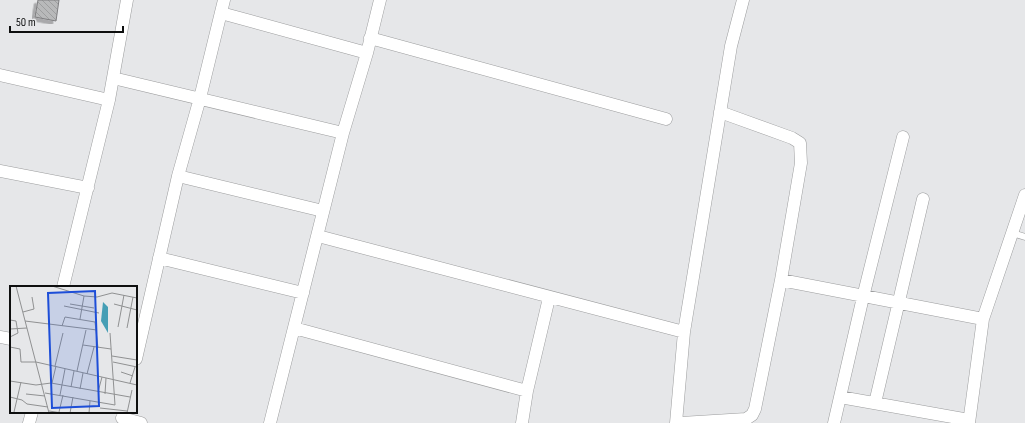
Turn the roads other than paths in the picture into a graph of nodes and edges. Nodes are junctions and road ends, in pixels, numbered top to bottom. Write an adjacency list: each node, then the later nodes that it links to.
1 (127, 0): 9 (street)
2 (224, 0): 5 (street)
3 (380, 0): 6 (street)
4 (743, 0): 12 (street)
5 (221, 13): 7 (street); 10 (street)
6 (370, 38): 7 (street); 13 (street)
7 (367, 53): 14 (street)
8 (0, 75): 11 (street)
9 (112, 78): 10 (street); 11 (street)
10 (200, 98): 14 (street); 17 (street)
11 (108, 100): 18 (street)
12 (720, 112): 26 (street); 34 (street)
13 (666, 119)
14 (343, 133): 21 (street)
15 (903, 137): 29 (street)
16 (0, 171): 18 (street)
17 (178, 176): 21 (street); 25 (street)
18 (88, 188): 27 (street)
19 (1025, 195): 22 (street)
20 (923, 199): 31 (street)
21 (323, 211): 23 (street)
22 (1012, 233): 24 (lane); 32 (street)
23 (318, 236): 28 (street); 30 (street)
24 (1025, 237)
25 (159, 258): 28 (street); 37 (street)
26 (781, 280): 29 (street); 49 (street)
27 (63, 286)
28 (303, 293): 33 (street)
29 (863, 297): 31 (street); 39 (street)
30 (549, 298): 34 (street); 38 (street)
31 (898, 304): 32 (street); 40 (street)
32 (983, 319): 43 (street)
33 (294, 328): 38 (street); 46 (street)
34 (684, 332): 48 (street)
35 (0, 337): 36 (street)
36 (10, 339)
37 (137, 355)
38 (527, 391): 47 (street)
39 (840, 396): 40 (street); 50 (street)
40 (875, 403): 43 (street)
41 (32, 413): 44 (street)
42 (122, 418): 45 (street)
43 (969, 421)
44 (29, 423)
45 (141, 423)
46 (270, 423)
47 (522, 423)
48 (676, 423)
49 (680, 423)
50 (834, 423)

